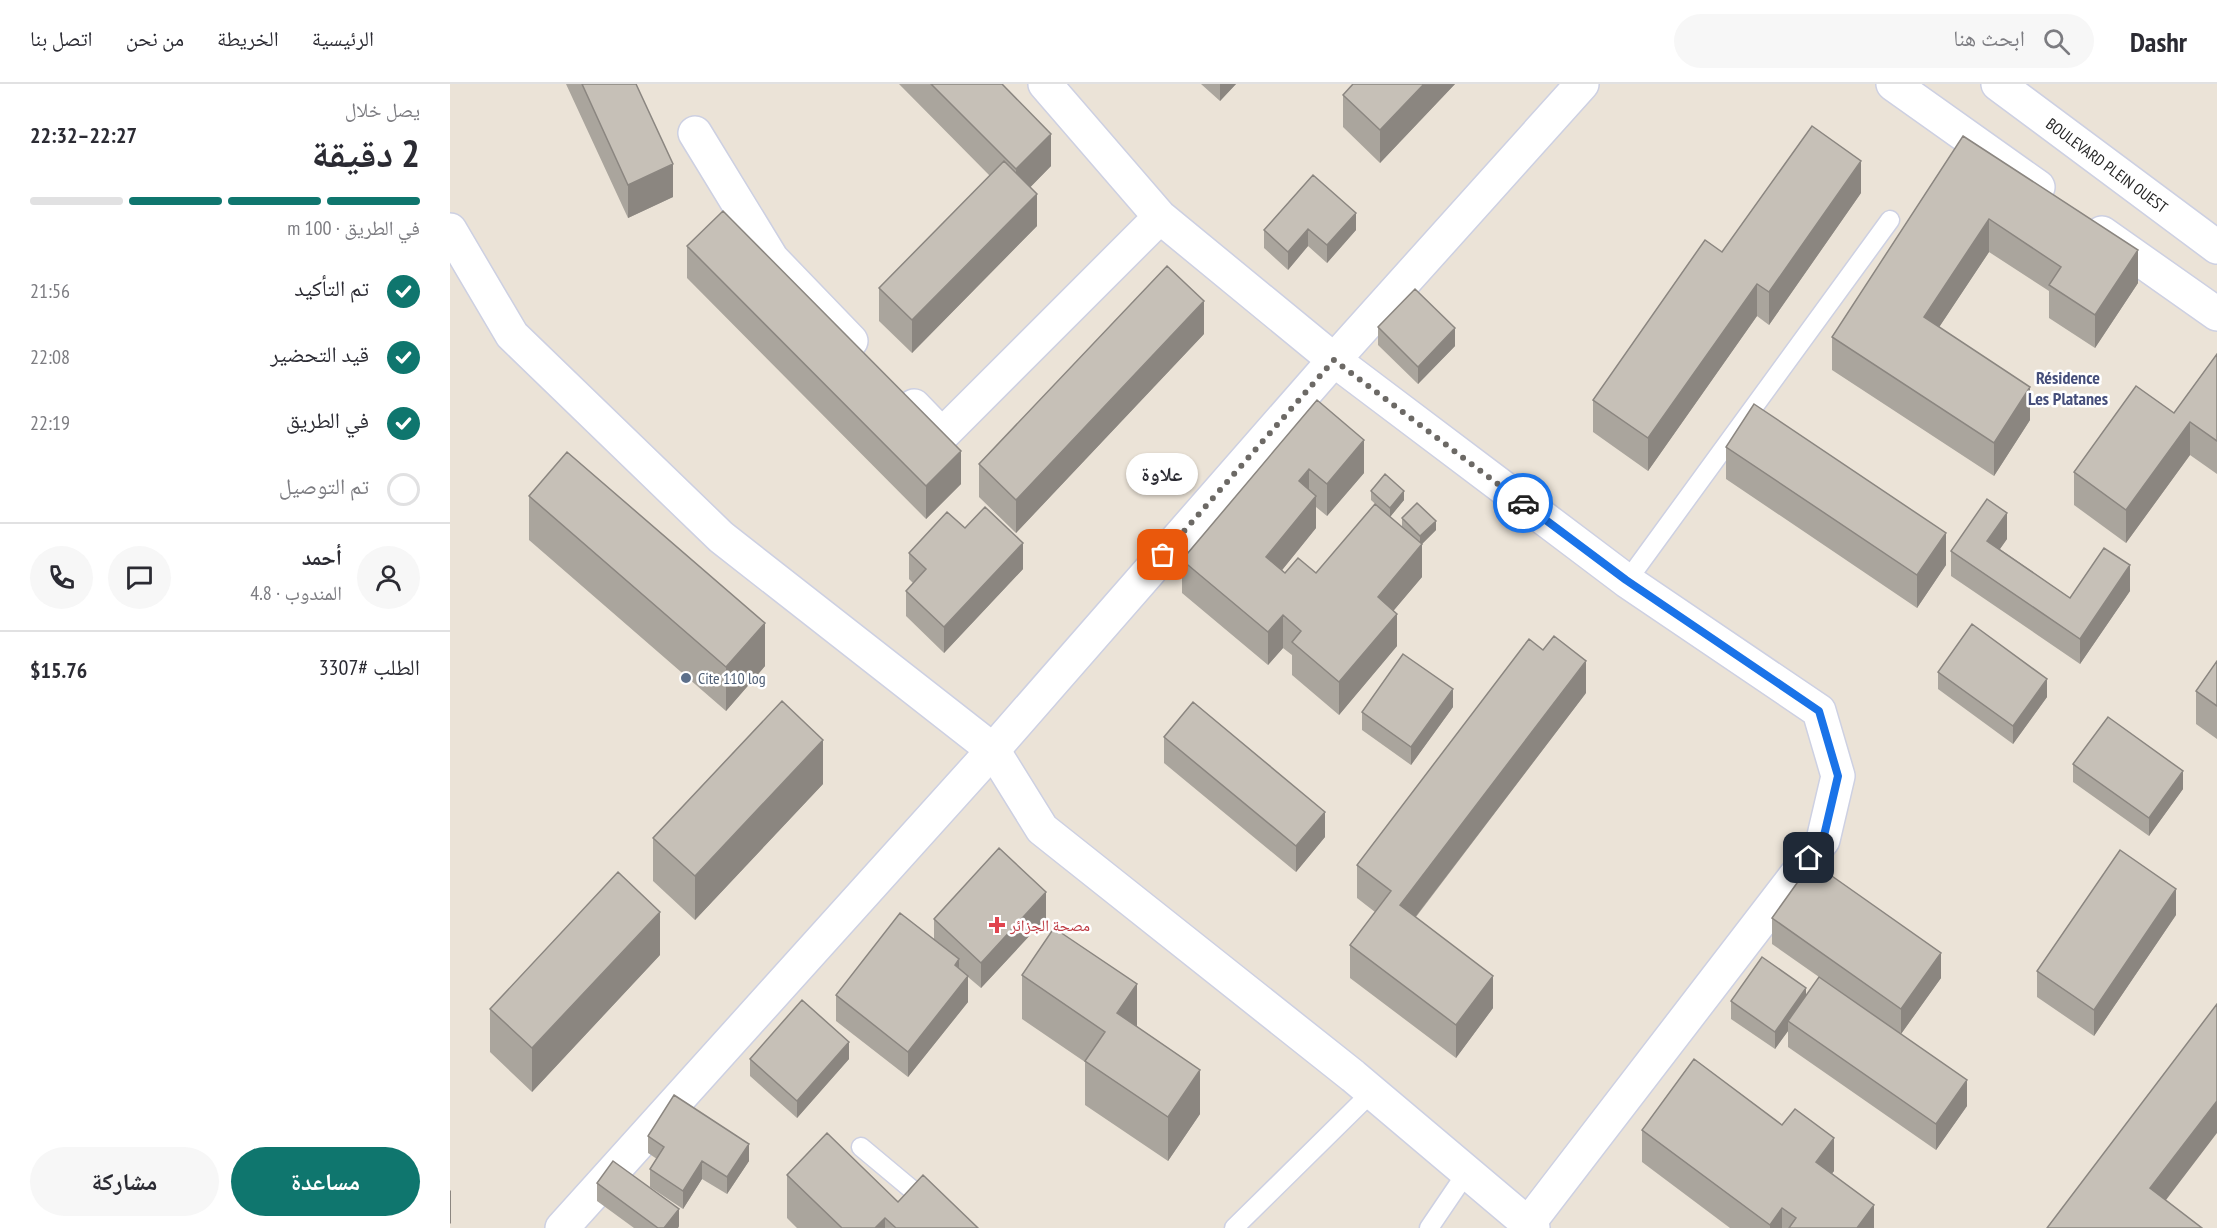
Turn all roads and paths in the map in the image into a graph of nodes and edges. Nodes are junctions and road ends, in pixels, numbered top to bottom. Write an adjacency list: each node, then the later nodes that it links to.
1 (1045, 84): 6 (street)
2 (1582, 84): 12 (street)
3 (1893, 84): 10 (street)
4 (1998, 84): 9 (street, BOULEVARD PLEIN OUEST)
5 (695, 133): 11 (street)
6 (1160, 218): 12 (street); 13 (street)
7 (1890, 220): 14 (lane)
8 (450, 230): 15 (street)
9 (2217, 247)
10 (2217, 314)
11 (869, 360)
12 (1334, 360): 14 (street); 15 (street)
13 (894, 385)
14 (1626, 580): 19 (street)
15 (993, 750): 16 (street); 20 (street)
16 (1372, 1092): 18 (street); 22 (lane)
17 (861, 1147): 21 (lane)
18 (1467, 1172): 19 (street); 23 (lane)
19 (1531, 1226)
20 (562, 1228)
21 (958, 1228)
22 (1234, 1228)
23 (1429, 1228)

